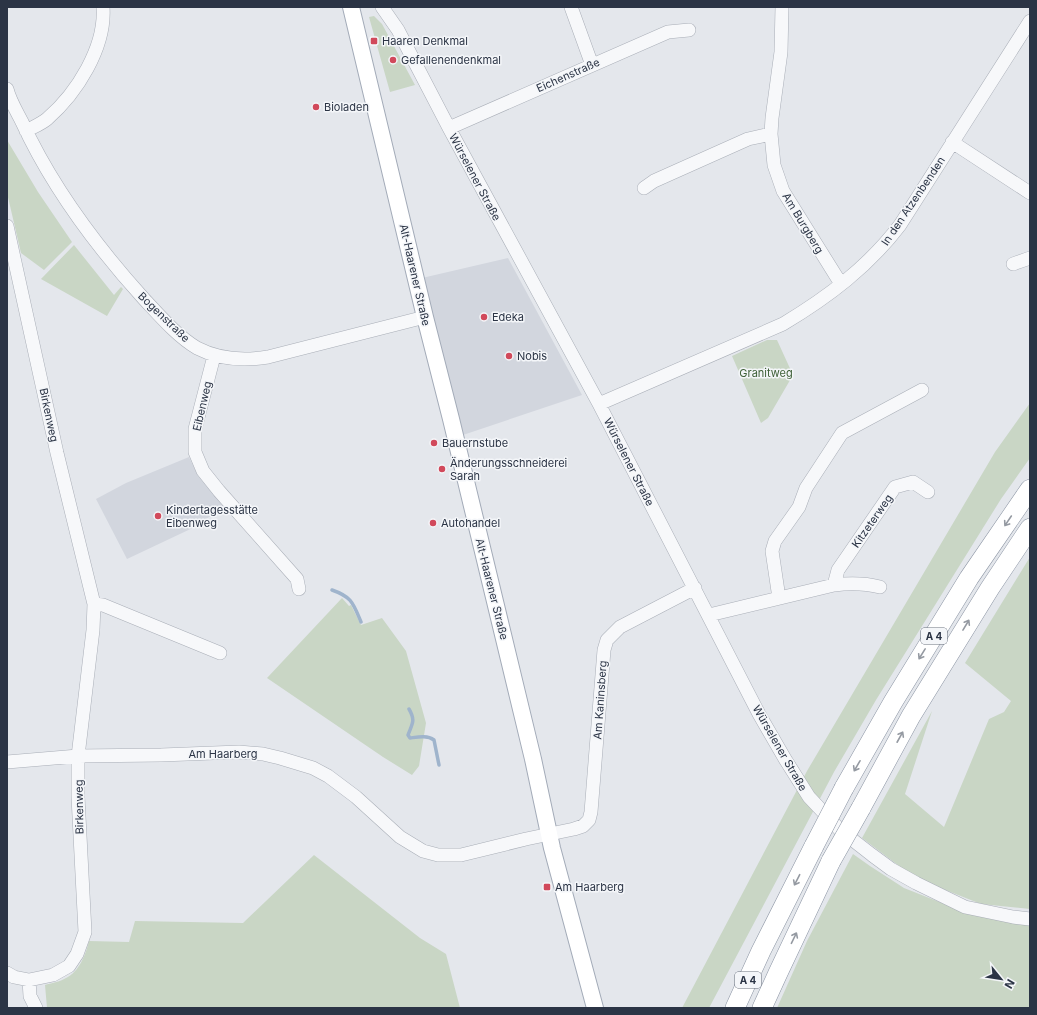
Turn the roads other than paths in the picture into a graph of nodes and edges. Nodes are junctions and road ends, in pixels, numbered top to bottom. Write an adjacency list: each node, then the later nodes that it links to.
1 (103, 7): 11 (street)
2 (351, 7): 20 (main road, Alt-Haarener Straße)
3 (382, 7): 10 (street, Würselener Straße)
4 (571, 7): 8 (street)
5 (782, 7): 12 (street, Am Burgberg)
6 (1030, 21): 13 (street, In den Atzenbenden)
7 (689, 30): 8 (street, Eichenstraße)
8 (592, 65): 10 (street, Eichenstraße)
9 (7, 92): 11 (street, Bogenstraße)
10 (448, 128): 23 (street, Würselener Straße)
11 (26, 131): 21 (street, Bogenstraße)
12 (771, 134): 14 (street); 19 (street, Am Burgberg)
13 (952, 142): 15 (street); 19 (street, In den Atzenbenden)
14 (644, 188)
15 (1030, 193)
16 (7, 226): 32 (street, Birkenweg)
17 (1030, 258): 18 (street)
18 (1013, 264)
19 (841, 284): 23 (street, In den Atzenbenden)
20 (425, 317): 21 (street, Bogenstraße); 37 (main road, Alt-Haarener Straße)
21 (214, 356): 30 (street, Eibenweg)
22 (922, 390): 31 (street)
23 (599, 404): 29 (street, Würselener Straße)
24 (1030, 489): 43 (highway, A 4, one-way to 43, bridge)
25 (928, 492): 27 (street, Kitzeterweg)
26 (1030, 528): 44 (highway, A 4, one-way to 26, bridge)
27 (834, 586): 28 (street); 31 (street)
28 (880, 587)
29 (695, 588): 33 (street, Würselener Straße); 37 (street, Am Kaninsberg)
30 (299, 589)
31 (780, 598): 33 (street)
32 (94, 604): 34 (street); 35 (street, Birkenweg)
33 (709, 615): 38 (street, Würselener Straße)
34 (220, 652)
35 (78, 756): 36 (street, Am Haarberg); 37 (street, Am Haarberg); 40 (street, Birkenweg)
36 (7, 762)
37 (549, 834): 42 (main road, Alt-Haarener Straße)
38 (1030, 919)
39 (7, 973): 40 (street)
40 (29, 980): 41 (street)
41 (36, 1008)
42 (595, 1008)
43 (735, 1008)
44 (762, 1008)

